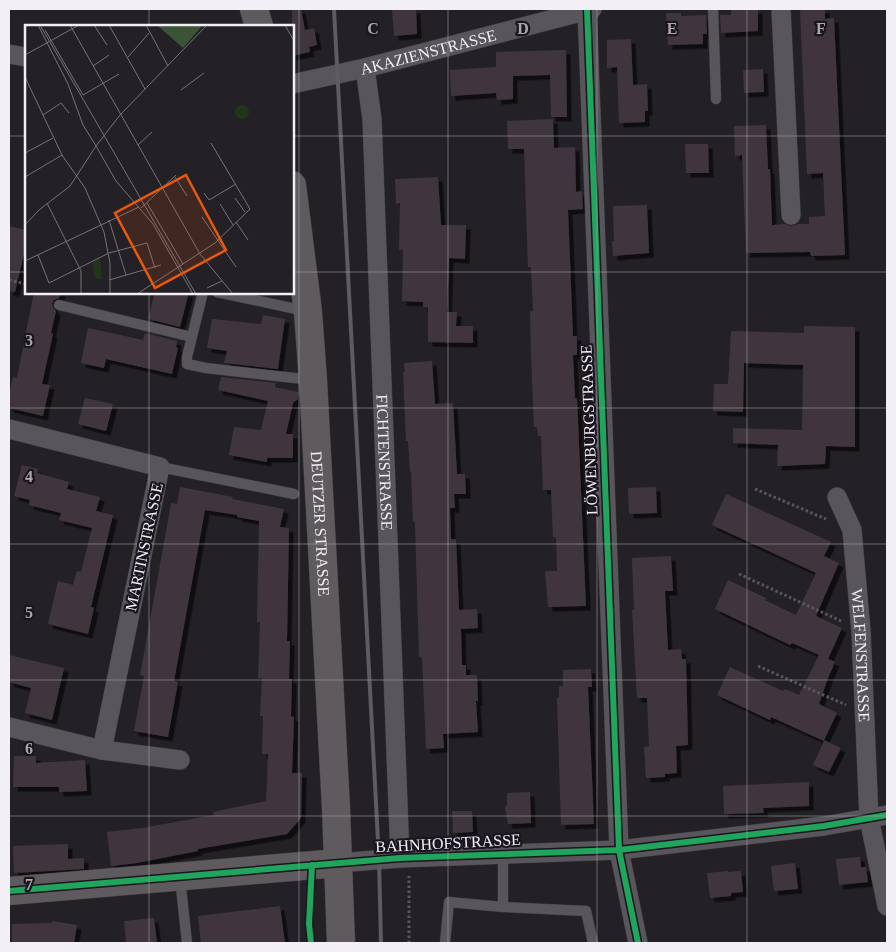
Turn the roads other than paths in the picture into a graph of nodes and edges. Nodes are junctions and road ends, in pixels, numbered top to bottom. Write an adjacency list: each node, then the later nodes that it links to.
1 (254, 9): 5 (main road)
2 (589, 9): 8 (street, AKAZIENSTRASSE); 27 (street, LÖWENBURGSTRASSE)
3 (713, 9): 10 (lane)
4 (781, 9): 12 (street)
5 (259, 25)
6 (9, 54): 7 (street)
7 (25, 57)
8 (365, 68): 9 (street, AKAZIENSTRASSE); 29 (street, FICHTENSTRASSE)
9 (294, 84)
10 (716, 99)
11 (294, 201): 16 (main road, DEUTZER STRASSE)
12 (791, 215)
13 (203, 294): 17 (lane)
14 (226, 294): 16 (lane)
15 (59, 305): 17 (lane)
16 (308, 312): 18 (main road, DEUTZER STRASSE)
17 (192, 337): 18 (lane)
18 (314, 380): 30 (main road, DEUTZER STRASSE)
19 (9, 429): 20 (street, MARTINSTRASSE)
20 (160, 467): 21 (lane); 24 (street, MARTINSTRASSE)
21 (294, 494)
22 (837, 497): 26 (street, WELFENSTRASSE)
23 (9, 728): 24 (street)
24 (102, 750): 25 (street)
25 (180, 760)
26 (878, 817): 27 (street, BAHNHOFSTRASSE); 33 (street, WELFENSTRASSE)
27 (619, 850): 28 (street, BAHNHOFSTRASSE); 39 (street, LÖWENBURGSTRASSE)
28 (503, 854): 29 (street, BAHNHOFSTRASSE); 34 (lane)
29 (405, 859): 30 (street, BAHNHOFSTRASSE)
30 (338, 863): 31 (main road, BAHNHOFSTRASSE); 36 (main road, DEUTZER STRASSE)
31 (180, 877): 32 (main road, BAHNHOFSTRASSE); 35 (lane)
32 (9, 891)
33 (887, 906)
34 (503, 907): 37 (lane); 38 (lane)
35 (187, 943)
36 (341, 943)
37 (445, 943)
38 (592, 943)
39 (638, 943)

